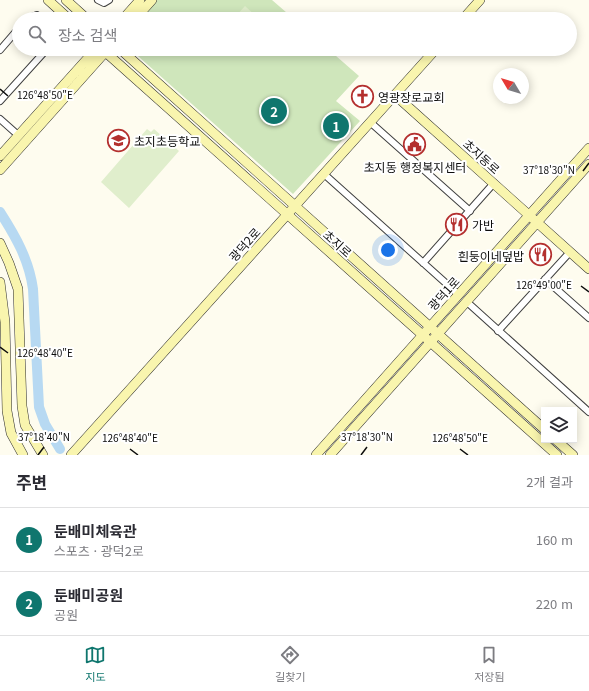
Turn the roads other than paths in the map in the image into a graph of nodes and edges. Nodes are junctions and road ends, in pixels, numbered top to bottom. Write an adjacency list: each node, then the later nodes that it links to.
1 (48, 0): 8 (street)
2 (66, 0): 9 (street)
3 (98, 0): 4 (street)
4 (109, 0)
5 (140, 0): 10 (street)
6 (152, 0): 11 (street)
7 (480, 0): 12 (street)
8 (61, 12)
9 (79, 12)
10 (129, 12)
11 (141, 12)
12 (469, 12)
13 (12, 36): 14 (street)
14 (0, 50)
15 (41, 56): 22 (street)
16 (90, 56): 25 (street)
17 (100, 56): 29 (street)
18 (112, 56): 34 (street, 초지로)
19 (128, 56): 32 (street, 초지로)
20 (430, 56): 21 (street, 광덕2로)
21 (395, 95): 24 (street, 광덕2로); 31 (street, 초지동로)
22 (0, 101)
23 (0, 119): 25 (street)
24 (370, 122): 30 (street, 광덕2로); 33 (street)
25 (18, 136): 27 (street)
26 (589, 148): 35 (street, 광덕1로)
27 (0, 156)
28 (589, 164): 36 (street, 광덕1로)
29 (0, 170)
30 (324, 174): 32 (street, 광덕2로); 39 (street)
31 (494, 183): 33 (street); 35 (street, 초지동로)
32 (295, 205): 34 (street, 광덕2로); 46 (street, 초지로)
33 (470, 211): 39 (street)
34 (288, 214): 49 (street, 초지로); 56 (street, 광덕2로)
35 (529, 215): 36 (street, 초지동로); 43 (street, 광덕1로)
36 (537, 223): 38 (street, 초지동로); 44 (street, 광덕1로)
37 (0, 243): 55 (street)
38 (570, 252): 40 (street, 초지동로); 41 (street)
39 (423, 263): 43 (street)
40 (589, 269)
41 (545, 279): 45 (street); 47 (street)
42 (0, 282): 54 (street)
43 (458, 294): 46 (street, 광덕1로)
44 (467, 302): 47 (street); 48 (street, 광덕1로)
45 (589, 318)
46 (430, 327): 48 (street, 초지로); 49 (street, 광덕1로)
47 (498, 330): 51 (street)
48 (438, 334): 50 (street, 광덕1로); 52 (street, 초지로)
49 (422, 335): 50 (street, 초지로); 57 (street, 광덕1로)
50 (430, 342): 58 (street, 광덕1로); 59 (street, 초지로)
51 (589, 412)
52 (541, 426)
53 (559, 443): 60 (street)
54 (23, 455)
55 (43, 455)
56 (71, 455)
57 (316, 455)
58 (330, 455)
59 (557, 455)
60 (573, 455)

